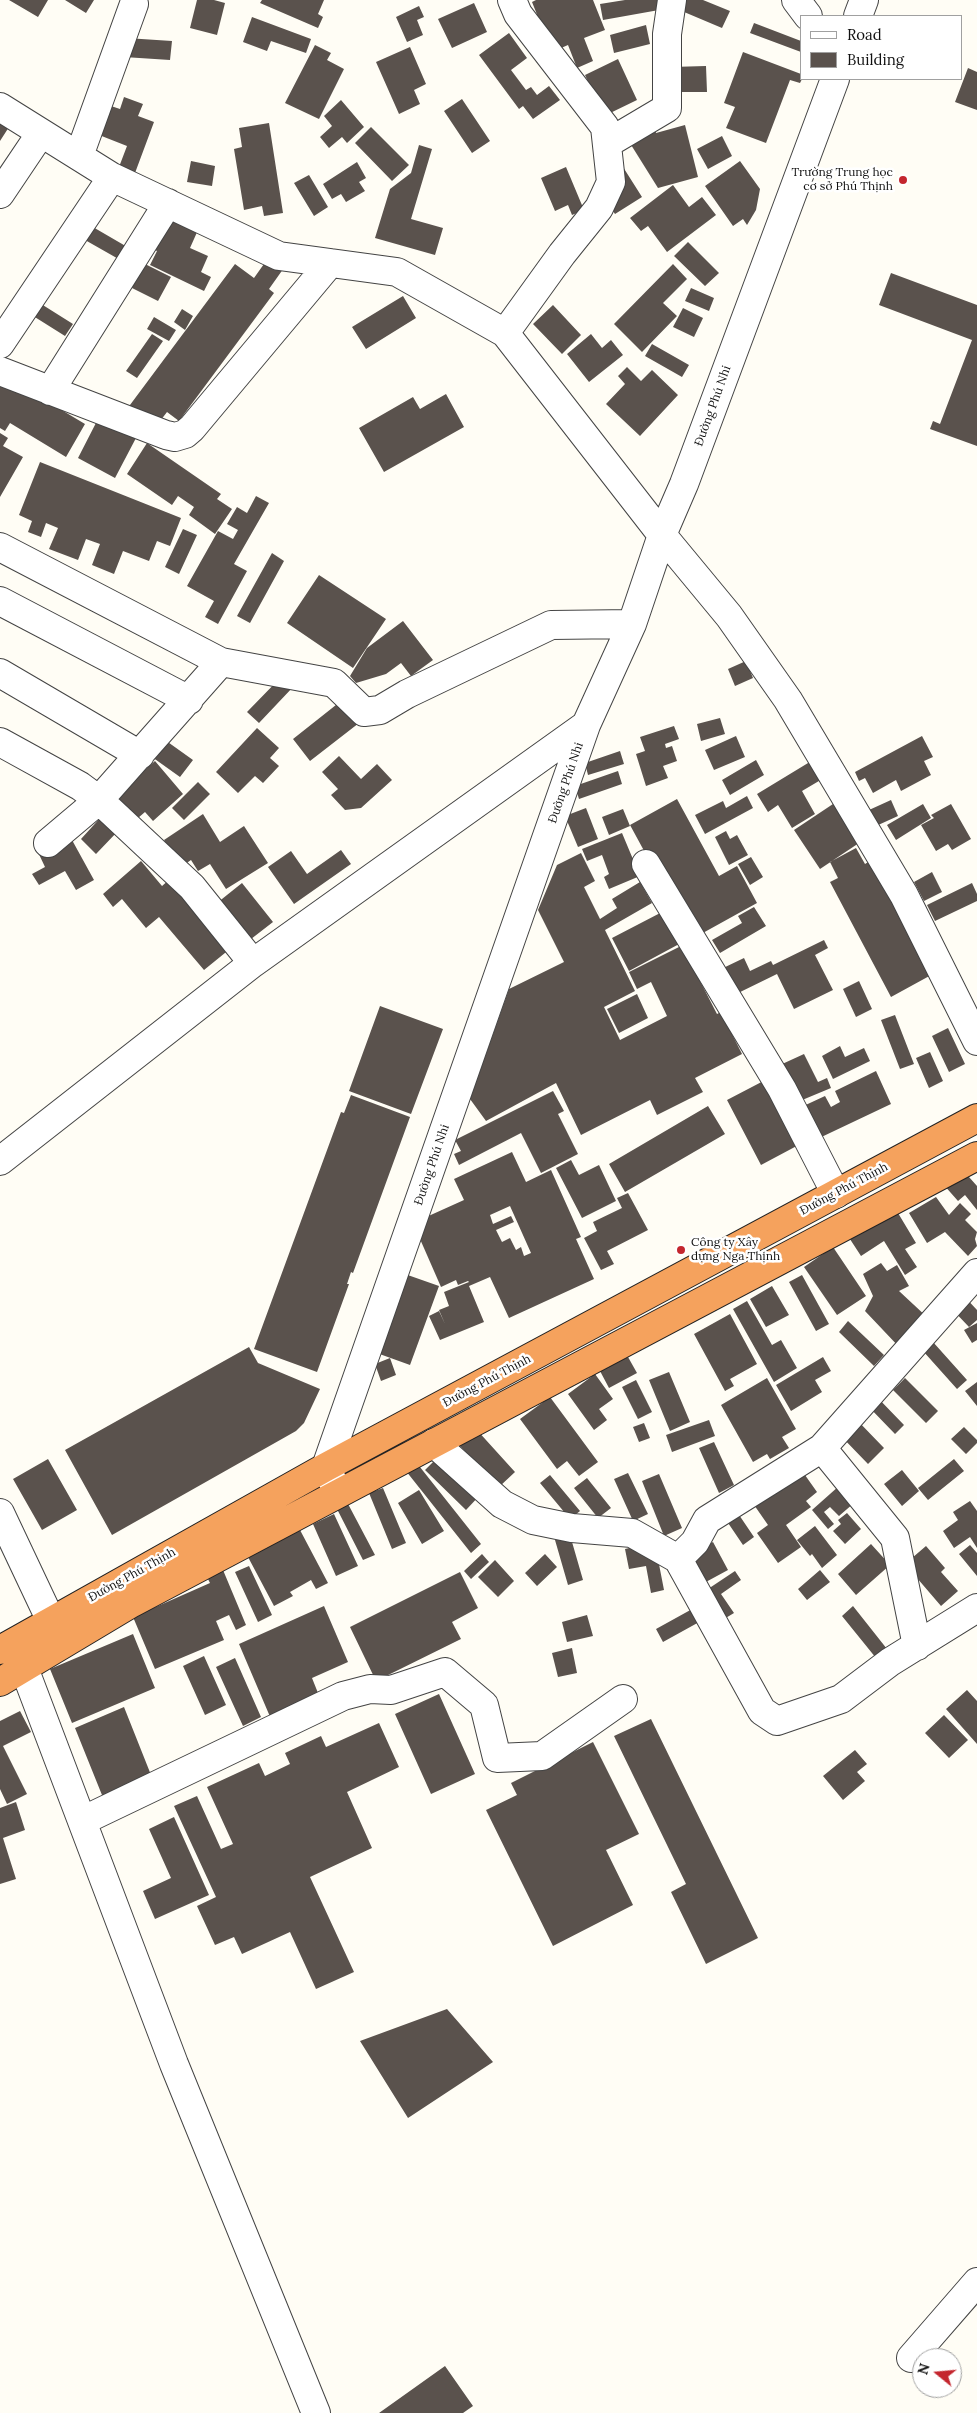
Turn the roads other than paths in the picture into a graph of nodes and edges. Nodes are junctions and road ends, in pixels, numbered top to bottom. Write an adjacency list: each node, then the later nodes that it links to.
1 (512, 0): 11 (street)
2 (672, 0): 11 (street)
3 (796, 0): 6 (street)
4 (864, 0): 7 (street)
5 (134, 4): 12 (street)
6 (807, 15)
7 (858, 15)
8 (835, 80): 21 (street, Đường Phú Nhi)
9 (0, 107): 10 (street)
10 (41, 133): 12 (street); 14 (street)
11 (608, 143): 17 (street)
12 (79, 156): 13 (street)
13 (112, 177): 15 (street); 18 (street)
14 (0, 194)
15 (168, 203): 16 (street); 20 (street)
16 (330, 263): 17 (street); 20 (street)
17 (505, 334): 21 (street)
18 (0, 344)
19 (0, 371): 20 (street)
20 (50, 391)
21 (662, 535): 24 (street, Đường Phú Nhi); 35 (street)
22 (0, 548): 25 (street)
23 (0, 602): 27 (street)
24 (632, 624): 25 (street); 28 (street, Đường Phú Nhi)
25 (221, 662): 27 (street)
26 (0, 673): 30 (street)
27 (188, 700): 30 (street)
28 (586, 725): 34 (street); 43 (street, Đường Phú Nhi)
29 (0, 742): 31 (street)
30 (140, 755): 31 (street)
31 (99, 800): 32 (street); 34 (street)
32 (48, 843)
33 (646, 864): 39 (street)
34 (253, 963): 38 (street)
35 (977, 1042)
36 (977, 1118): 39 (highway, Đường Phú Thịnh)
37 (977, 1156): 41 (highway, Đường Phú Thịnh)
38 (0, 1161)
39 (836, 1194): 43 (highway, Đường Phú Thịnh)
40 (977, 1273): 42 (street)
41 (434, 1443): 44 (highway, Đường Phú Thịnh); 46 (street)
42 (822, 1448): 46 (street); 49 (street)
43 (326, 1468): 44 (street); 48 (highway, Đường Phú Thịnh)
44 (339, 1494): 51 (highway, Đường Phú Thịnh)
45 (0, 1513): 48 (street)
46 (678, 1559): 49 (street)
47 (977, 1608): 49 (street)
48 (51, 1621): 50 (highway, Đường Phú Thịnh)
49 (917, 1646)
50 (0, 1650)
51 (24, 1668): 52 (highway, Đường Phú Thịnh); 54 (street)
52 (0, 1682)
53 (623, 1698): 54 (street)
54 (82, 1821): 57 (street)
55 (977, 2282): 56 (street)
56 (911, 2358)
57 (316, 2413)

